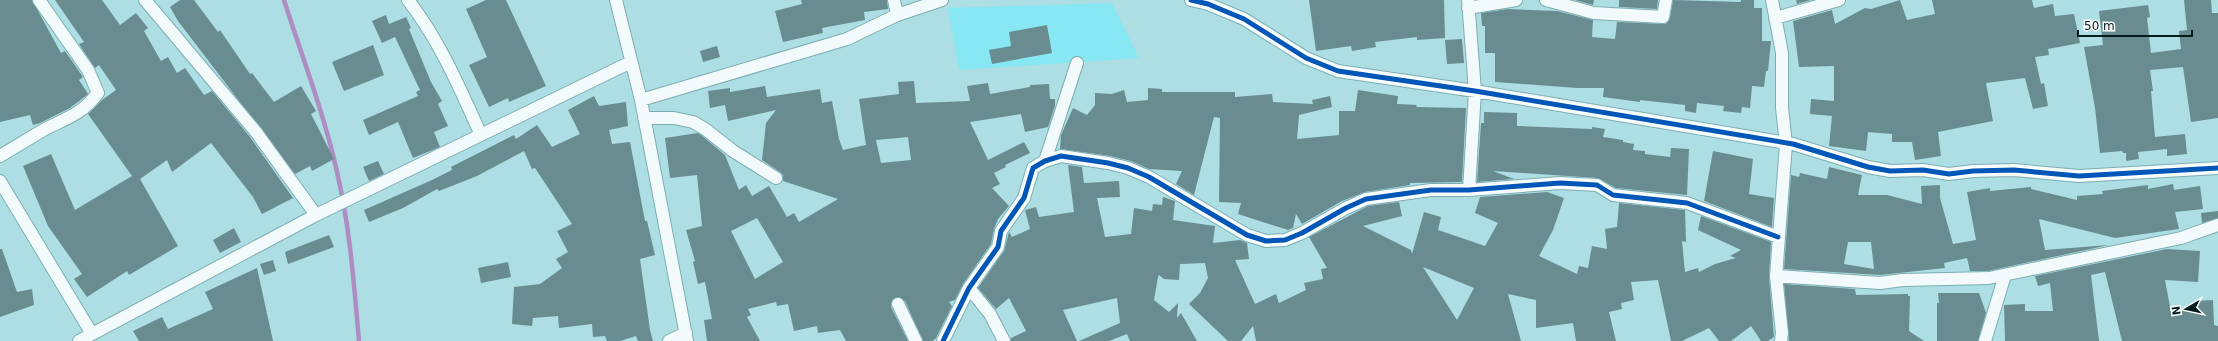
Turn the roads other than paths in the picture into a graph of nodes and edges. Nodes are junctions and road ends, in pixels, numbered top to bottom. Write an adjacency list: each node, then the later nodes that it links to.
1 (39, 0): 23 (street)
2 (145, 0): 29 (street)
3 (408, 0): 21 (street)
4 (616, 0): 16 (street)
5 (894, 0): 14 (street)
6 (942, 0): 14 (street)
7 (1191, 0): 18 (street)
8 (1516, 0): 13 (street)
9 (1546, 0): 10 (street)
10 (1666, 0)
11 (1772, 0): 15 (street)
12 (1839, 0): 15 (street)
13 (1468, 4): 18 (street)
14 (897, 15): 19 (street)
15 (1775, 18): 22 (street)
16 (631, 62): 19 (street); 21 (street)
17 (1077, 63): 24 (street)
18 (1475, 91): 22 (street); 28 (street)
19 (641, 100): 20 (street)
20 (644, 118): 26 (street); 37 (street)
21 (481, 135): 29 (street)
22 (1786, 144): 25 (street); 31 (street)
23 (0, 156)
24 (1045, 161): 28 (street); 34 (street)
25 (2218, 168)
26 (776, 178)
27 (0, 181): 36 (street)
28 (1469, 190): 31 (street)
29 (316, 215): 36 (street)
30 (2218, 225): 32 (street)
31 (1778, 237): 33 (street)
32 (2005, 275): 33 (street); 44 (street)
33 (1776, 276): 43 (street)
34 (969, 288): 41 (street); 42 (street)
35 (898, 304): 40 (street)
36 (92, 334): 38 (street)
37 (687, 337): 39 (street)
38 (79, 341)
39 (669, 341)
40 (916, 341)
41 (943, 341)
42 (1004, 341)
43 (1781, 341)
44 (1985, 341)

